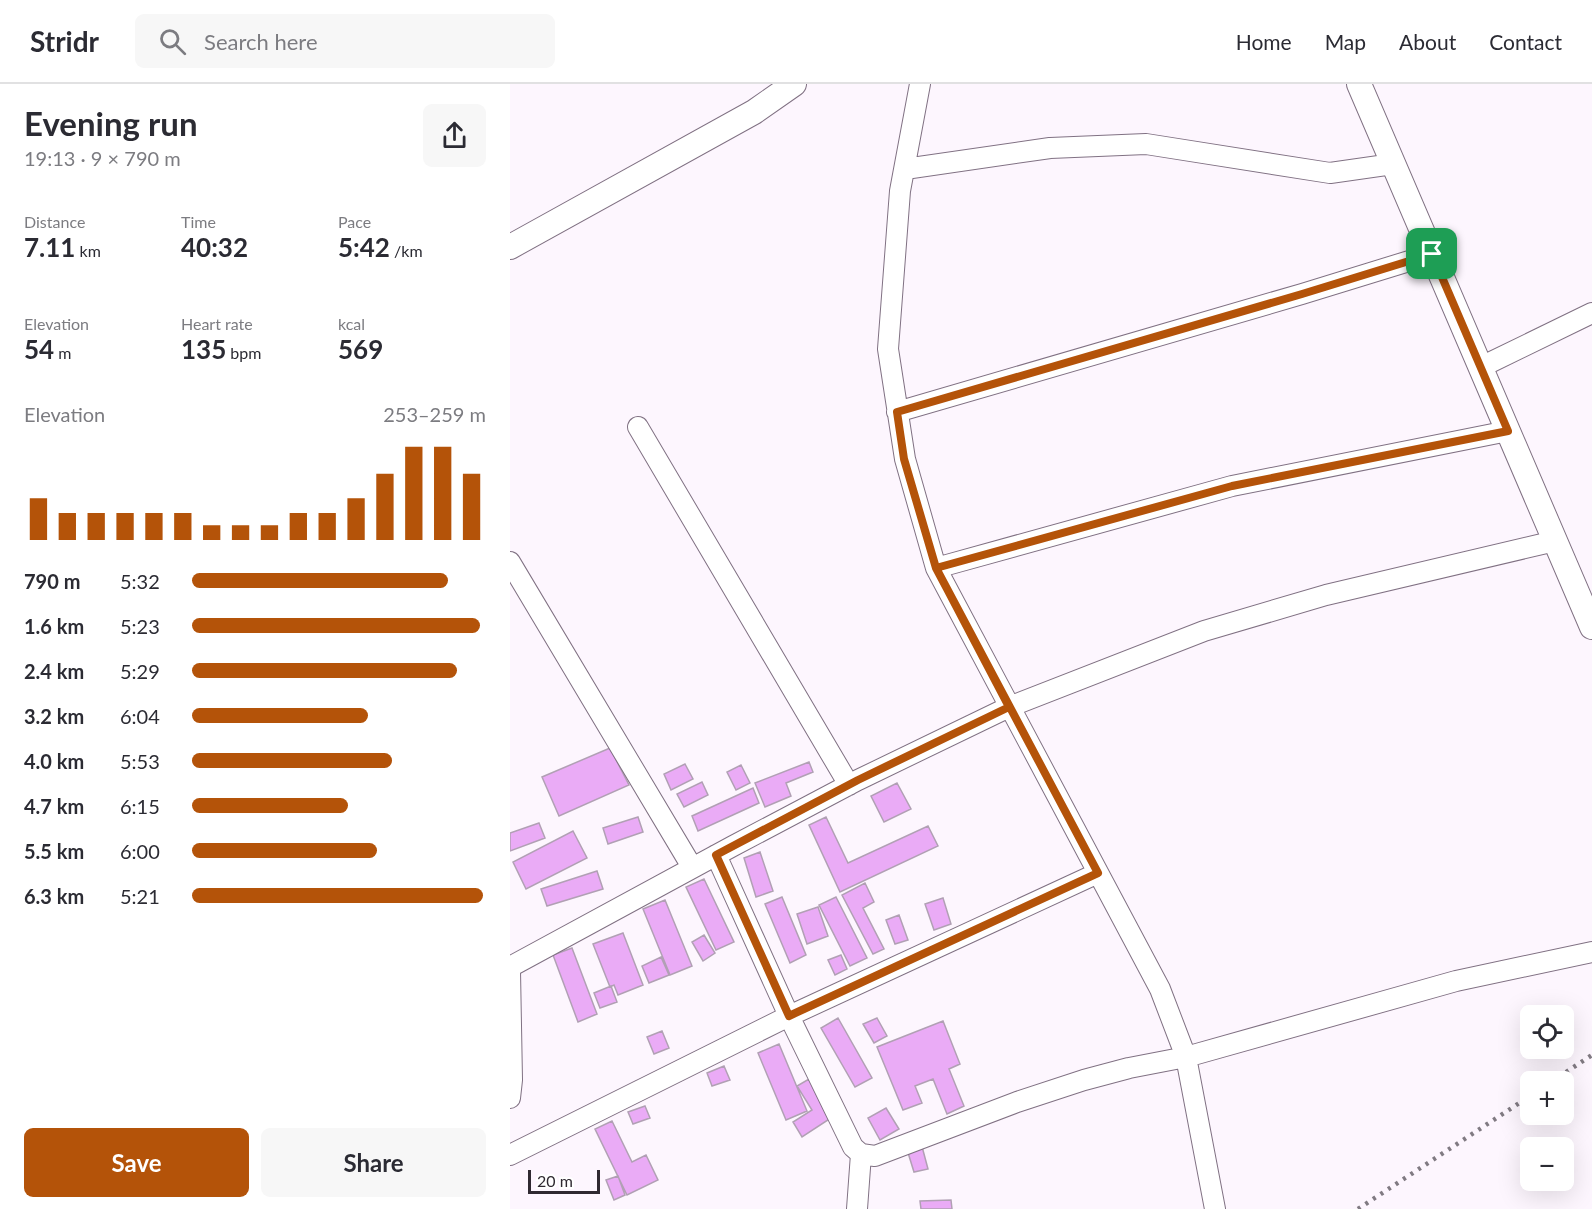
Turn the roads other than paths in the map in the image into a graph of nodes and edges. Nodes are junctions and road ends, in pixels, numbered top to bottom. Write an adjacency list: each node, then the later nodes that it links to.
1 (794, 84): 6 (street)
2 (920, 84): 5 (street)
3 (1359, 84): 4 (street)
4 (1393, 164): 5 (street); 7 (street)
5 (904, 169): 10 (street)
6 (510, 248)
7 (1432, 254): 9 (street); 10 (street)
8 (1592, 313): 9 (street)
9 (1480, 367): 12 (street)
10 (897, 412): 15 (street)
11 (638, 428): 18 (street)
12 (1508, 431): 13 (street); 15 (street)
13 (1555, 541): 16 (street); 17 (street)
14 (510, 562): 20 (street)
15 (936, 568): 17 (street)
16 (1592, 627)
17 (1009, 707): 18 (street); 21 (street)
18 (849, 785): 19 (street)
19 (716, 855): 20 (street); 24 (street)
20 (693, 867): 23 (street)
21 (1098, 873): 24 (street); 25 (street)
22 (1592, 952): 25 (street)
23 (510, 969): 26 (street)
24 (789, 1016): 27 (street); 28 (street)
25 (1186, 1057): 27 (street); 30 (street)
26 (510, 1098)
27 (861, 1154): 29 (street)
28 (510, 1155)
29 (857, 1209)
30 (1215, 1209)

